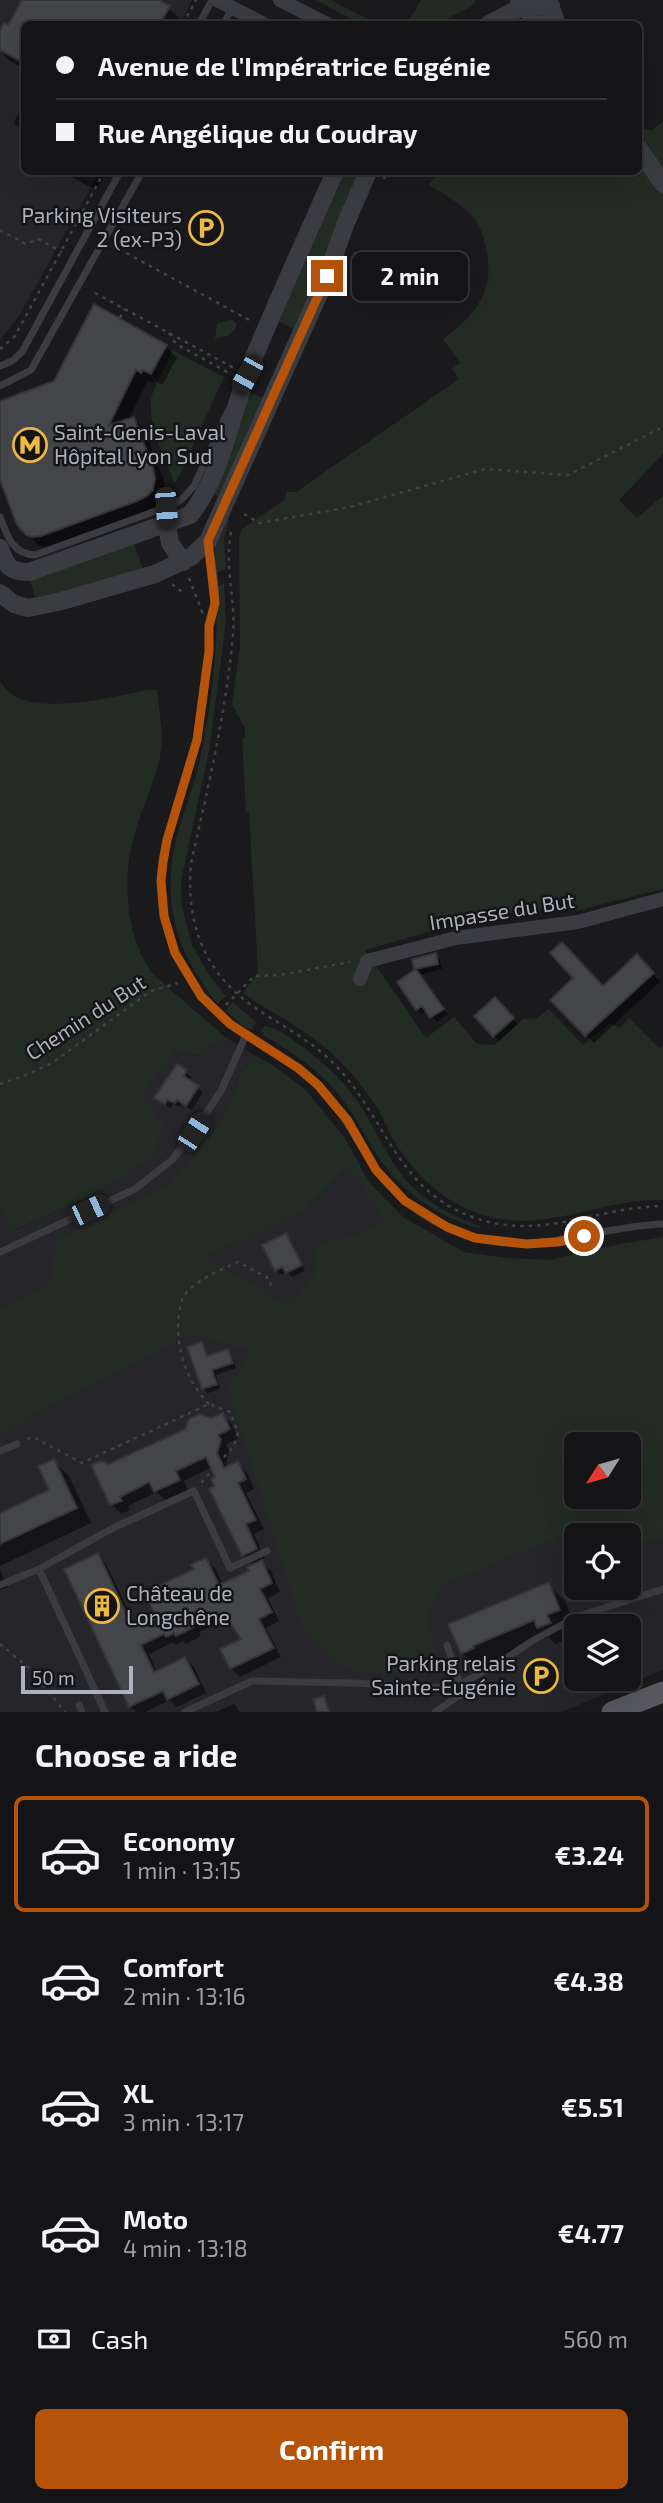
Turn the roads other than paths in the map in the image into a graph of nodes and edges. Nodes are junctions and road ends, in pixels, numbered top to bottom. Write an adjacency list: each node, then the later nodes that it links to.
1 (215, 0): 4 (street); 6 (lane)
2 (280, 0): 9 (street)
3 (552, 3): 5 (street); 12 (street); 13 (street)
4 (232, 4): 7 (lane); 8 (street)
5 (519, 4): 10 (street); 11 (street)
6 (201, 21)
7 (225, 21)
8 (259, 21)
9 (321, 21)
10 (494, 21)
11 (537, 21)
12 (542, 21)
13 (556, 21)
14 (642, 153): 19 (street)
15 (118, 175): 20 (lane)
16 (140, 175): 22 (lane)
17 (334, 175): 21 (street)
18 (367, 175): 27 (street)
19 (663, 184)
20 (0, 366)
21 (243, 373): 23 (lane); 24 (street)
22 (0, 386)
23 (175, 504): 24 (lane); 25 (lane)
24 (190, 515): 25 (street); 27 (street)
25 (166, 516): 26 (lane); 28 (street); 29 (street)
26 (0, 517)
27 (208, 541): 29 (street); 33 (lane)
28 (0, 548)
29 (183, 562): 30 (street)
30 (0, 593)
31 (663, 899): 32 (street, Impasse du But)
32 (360, 979)
33 (246, 1035): 34 (lane); 35 (lane)
34 (663, 1224)
35 (0, 1252)
36 (17, 1444): 37 (lane)
37 (0, 1451)
38 (267, 1551): 39 (lane)
39 (39, 1569): 40 (lane); 46 (lane)
40 (0, 1586)
41 (663, 1589): 43 (lane)
42 (447, 1645): 43 (lane)
43 (460, 1685): 47 (lane)
44 (509, 1688): 48 (lane)
45 (663, 1692): 49 (main road)
46 (105, 1712)
47 (185, 1712)
48 (435, 1712)
49 (612, 1712)

